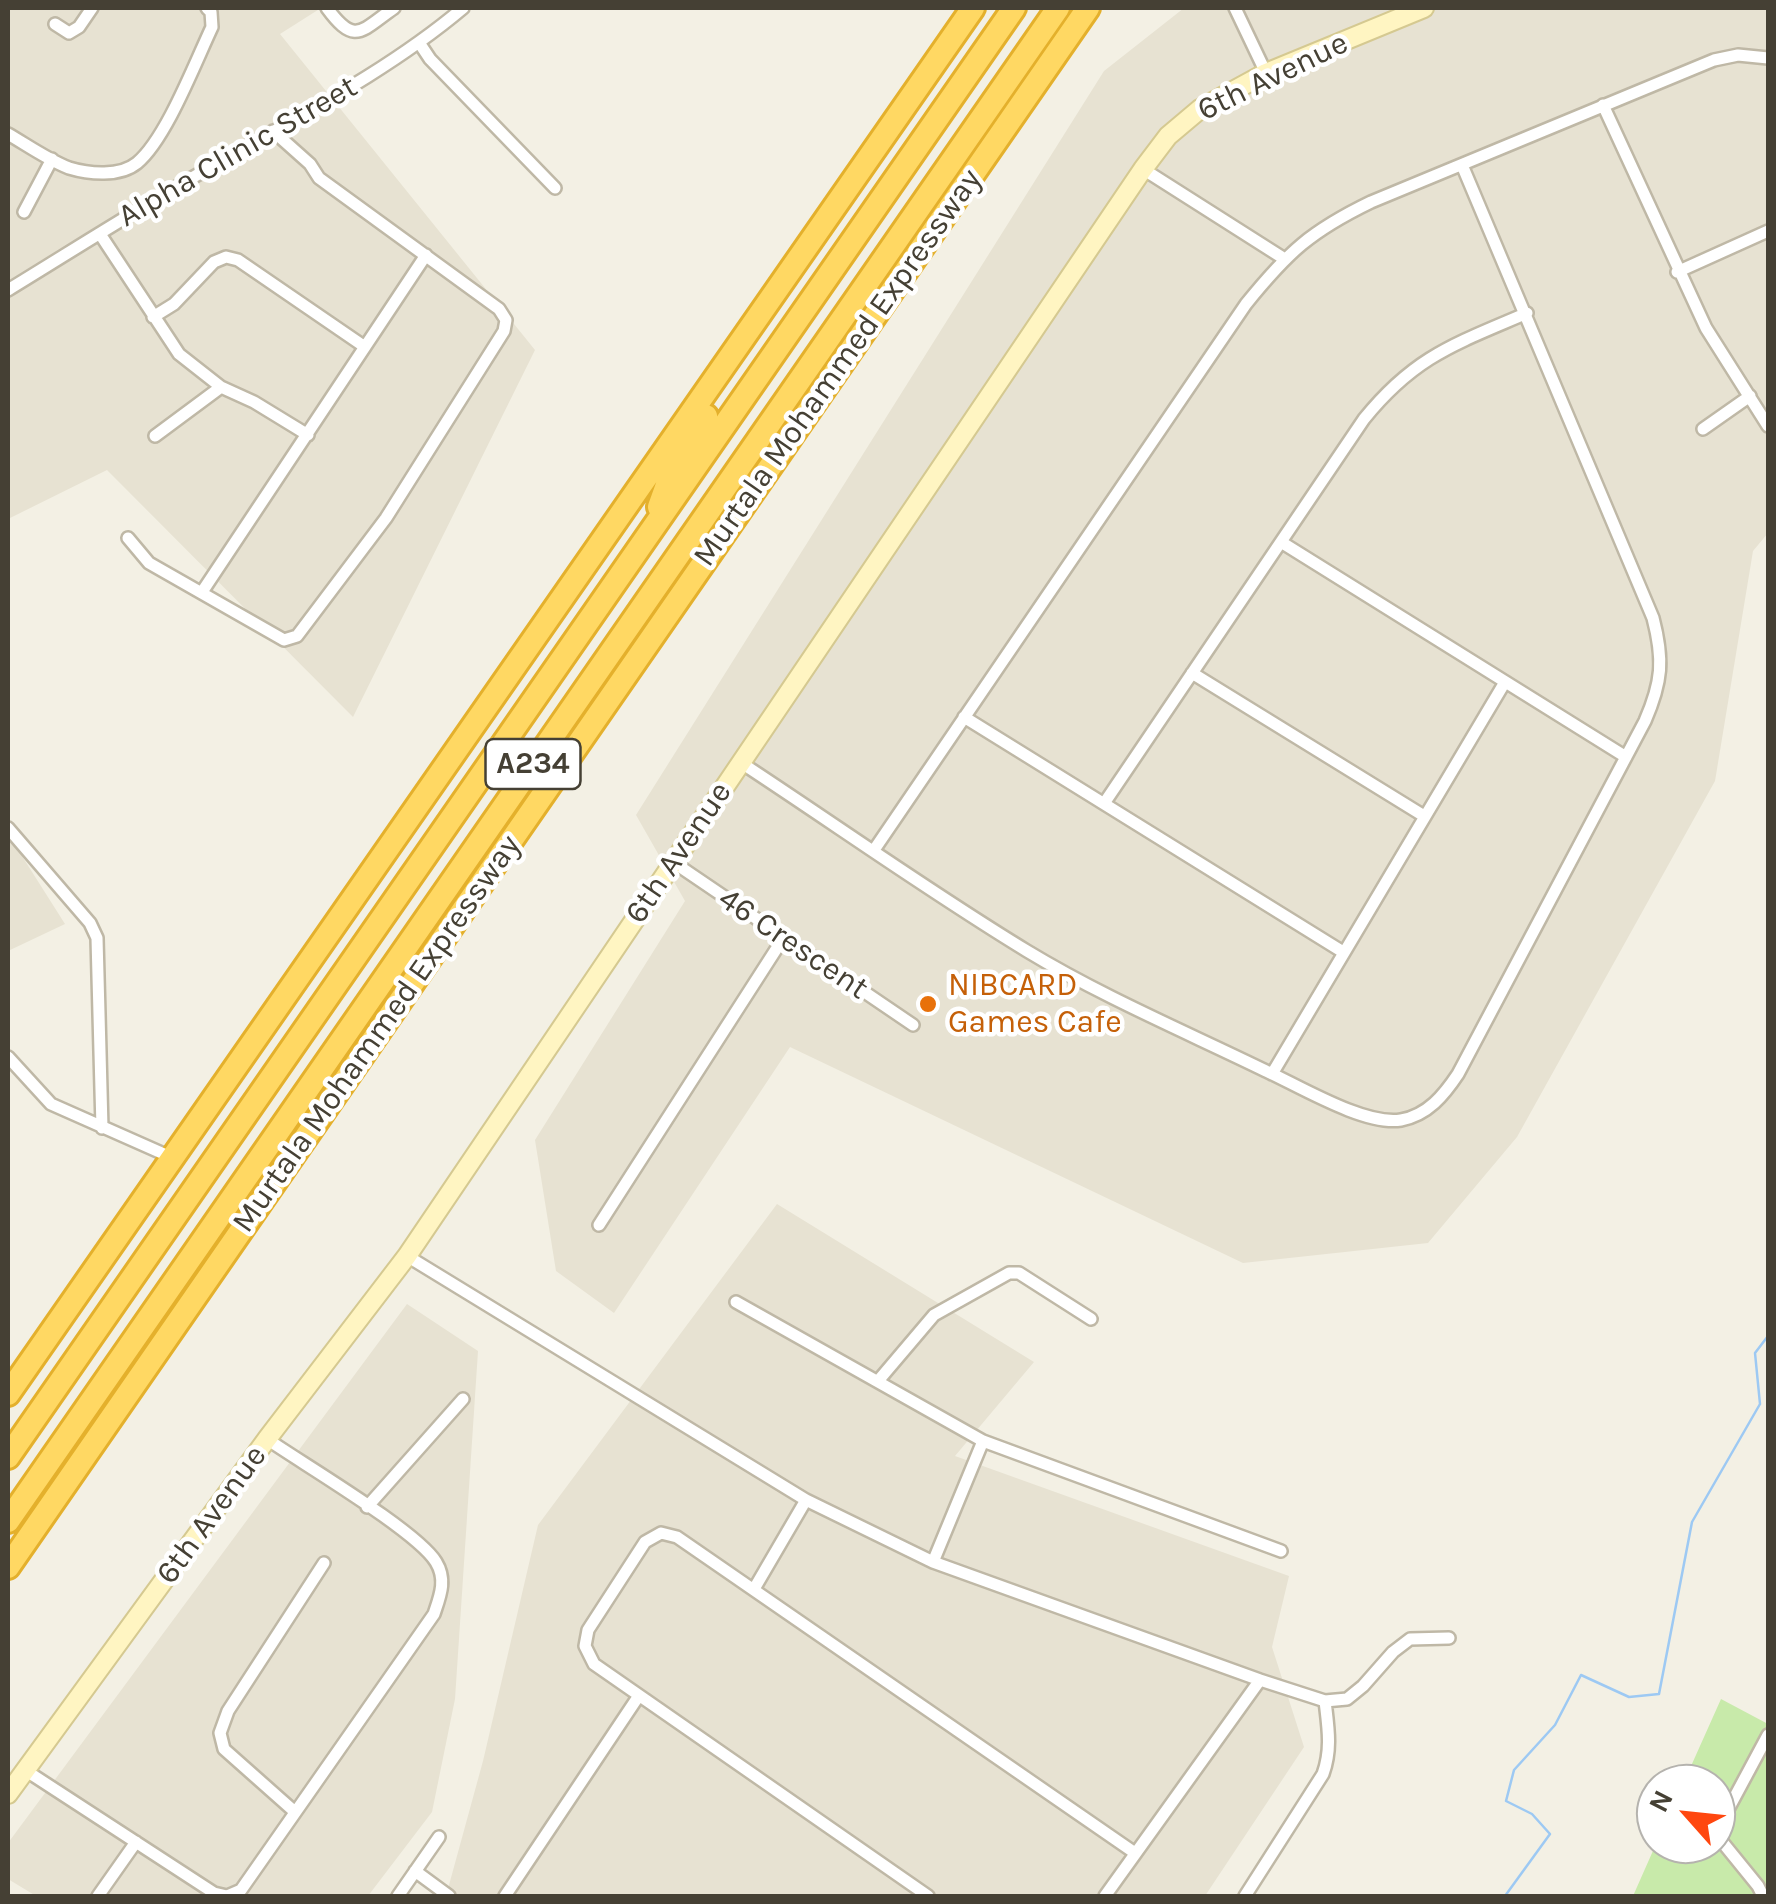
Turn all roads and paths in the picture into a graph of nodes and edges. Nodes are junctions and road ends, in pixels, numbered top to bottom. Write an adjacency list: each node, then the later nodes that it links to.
1 (92, 8): 12 (street)
2 (207, 8): 19 (street)
3 (327, 8): 4 (street)
4 (394, 8)
5 (463, 8): 13 (street, Alpha Clinic Street)
6 (973, 8): 30 (highway)
7 (1014, 8): 43 (highway, Murtala Mohammed Expressway / A234)
8 (1058, 8): 41 (highway, Murtala Mohammed Expressway / A234)
9 (1088, 8): 40 (highway, Murtala Mohammed Expressway)
10 (1234, 8): 15 (street)
11 (1424, 8): 15 (street, 6th Avenue)
12 (55, 24)
13 (420, 44): 17 (street, Alpha Clinic Street); 22 (street)
14 (1768, 58): 16 (street)
15 (1266, 73): 21 (street, 6th Avenue)
16 (1602, 106): 20 (street); 28 (street)
17 (273, 131): 25 (street, Alpha Clinic Street); 26 (street)
18 (8, 134): 19 (street)
19 (52, 159): 23 (street)
20 (1462, 165): 27 (street); 31 (street)
21 (1143, 168): 27 (street); 50 (street, 6th Avenue)
22 (555, 188)
23 (24, 212)
24 (1768, 231): 28 (street)
25 (100, 234): 29 (street, Alpha Clinic Street); 32 (street)
26 (426, 255): 33 (street); 45 (street)
27 (1283, 258): 48 (street)
28 (1677, 272): 35 (street)
29 (8, 290)
30 (770, 299): 43 (highway); 62 (highway)
31 (1527, 313): 44 (street); 49 (street)
32 (154, 317): 33 (street); 34 (street)
33 (366, 347): 38 (street)
34 (221, 387): 38 (street); 39 (street)
35 (1750, 396): 36 (street); 37 (street)
36 (1768, 426)
37 (1703, 429)
38 (308, 435): 45 (street)
39 (155, 436)
40 (792, 436): 41 (highway); 79 (highway, Murtala Mohammed Expressway)
41 (710, 509): 75 (highway, Murtala Mohammed Expressway / A234)
42 (128, 538): 45 (street)
43 (647, 538): 72 (highway, Murtala Mohammed Expressway / A234)
44 (1281, 542): 46 (street); 47 (street)
45 (202, 592)
46 (1192, 673): 51 (street); 52 (street)
47 (1505, 682): 49 (street); 52 (street)
48 (964, 717): 51 (street); 54 (street)
49 (1626, 757): 60 (street)
50 (740, 762): 54 (street); 55 (street, 6th Avenue)
51 (1105, 802): 57 (street)
52 (1424, 816): 57 (street)
53 (8, 828): 61 (street)
54 (874, 850): 60 (street)
55 (673, 862): 56 (street, 46 Crescent); 64 (street, 6th Avenue)
56 (784, 937): 58 (street, 46 Crescent); 63 (street)
57 (1343, 952): 60 (street)
58 (913, 1025)
59 (8, 1057): 61 (street)
60 (1272, 1074)
61 (102, 1128): 62 (street)
62 (172, 1158): 68 (highway)
63 (598, 1225)
64 (407, 1256): 70 (street, 6th Avenue); 73 (street)
65 (736, 1302): 67 (street)
66 (1090, 1320): 67 (street)
67 (878, 1382): 71 (street)
68 (8, 1394)
69 (463, 1399): 74 (street)
70 (267, 1439): 74 (street); 86 (street, 6th Avenue)
71 (983, 1441): 76 (street); 77 (street)
72 (8, 1457)
73 (806, 1500): 77 (street); 80 (street)
74 (367, 1507): 88 (street)
75 (8, 1521)
76 (1281, 1551)
77 (933, 1562): 82 (street)
78 (324, 1563): 88 (street)
79 (8, 1568)
80 (754, 1589): 83 (street); 91 (street)
81 (1448, 1638): 84 (street)
82 (1260, 1680): 84 (street); 91 (street)
83 (638, 1697): 96 (street); 97 (street)
84 (1325, 1701): 99 (street)
85 (1768, 1736): 100 (street)
86 (26, 1770): 87 (street, 6th Avenue); 90 (street)
87 (8, 1794)
88 (294, 1812): 90 (street)
89 (438, 1837): 92 (street)
90 (136, 1842): 93 (street)
91 (1134, 1852): 98 (street)
92 (415, 1871): 94 (street); 95 (street)
93 (98, 1896)
94 (398, 1896)
95 (449, 1896)
96 (505, 1896)
97 (928, 1896)
98 (1105, 1896)
99 (1245, 1896)
100 (1762, 1896)

